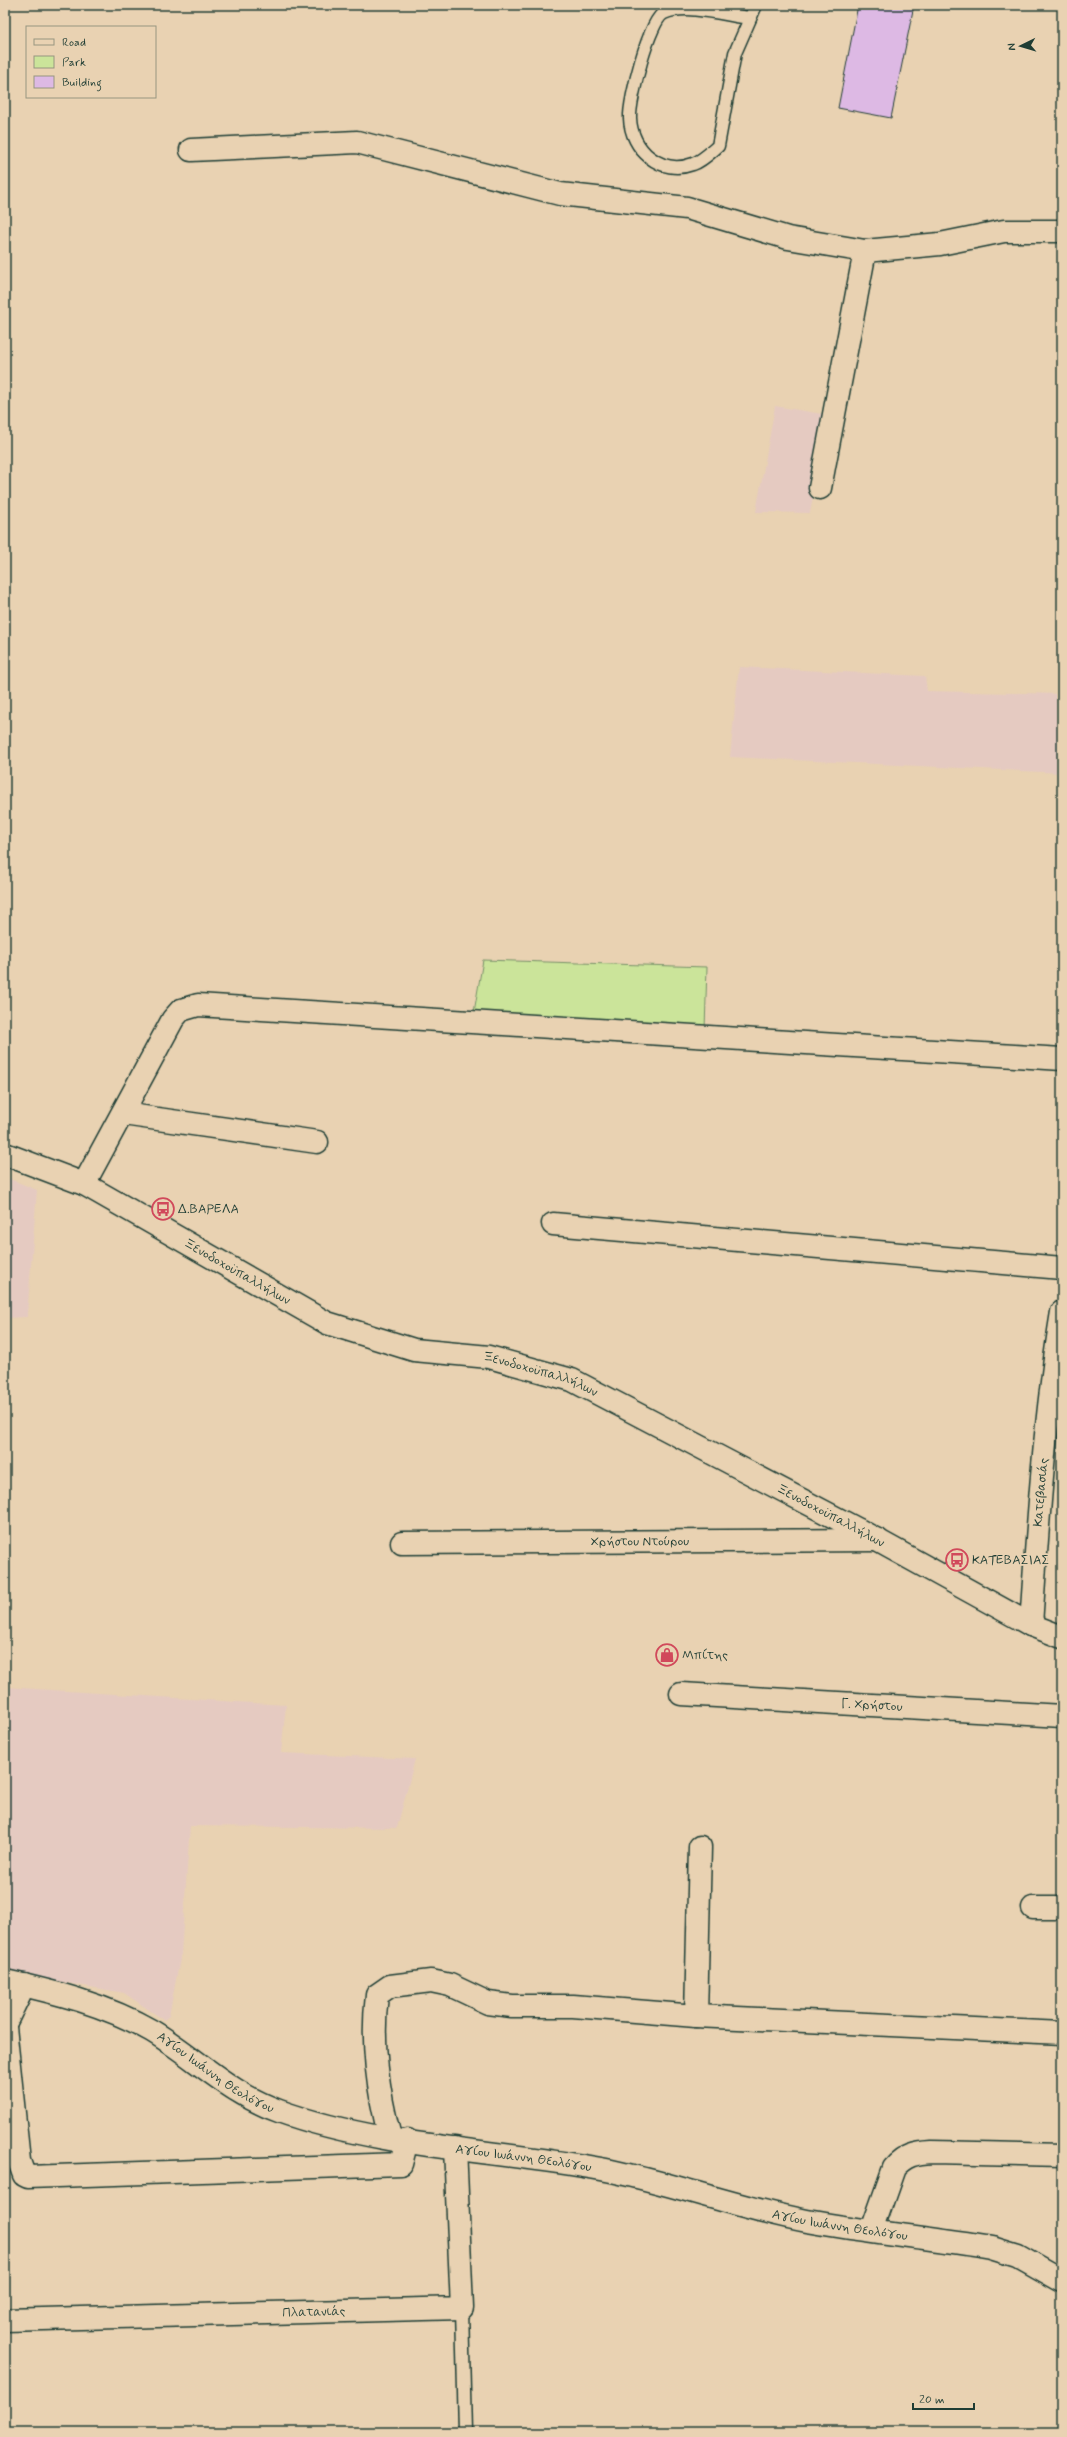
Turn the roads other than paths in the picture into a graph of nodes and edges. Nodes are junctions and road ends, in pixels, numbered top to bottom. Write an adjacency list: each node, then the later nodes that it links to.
1 (756, 5): 2 (lane)
2 (749, 18): 2 (lane)
3 (190, 150): 5 (street)
4 (1062, 231): 5 (street)
5 (865, 251): 6 (street)
6 (820, 488)
7 (1062, 1059): 8 (street)
8 (123, 1114): 9 (street); 11 (street)
9 (317, 1142)
10 (5, 1154): 11 (street, Ξενοδοχοϋπαλλήλων)
11 (84, 1184): 15 (street, Ξενοδοχοϋπαλλήλων)
12 (553, 1224): 13 (street)
13 (1062, 1268)
14 (1062, 1312): 17 (street, Κατεβασιάς)
15 (878, 1540): 16 (street, Χρήστου Ντούρου); 17 (street, Ξενοδοχοϋπαλλήλων)
16 (402, 1543)
17 (1031, 1624): 18 (street, Ξενοδοχοϋπαλλήλων)
18 (1062, 1637)
19 (681, 1694): 20 (street, Γ. Χρήστου)
20 (1062, 1716)
21 (700, 1847): 25 (street)
22 (1033, 1908): 23 (street)
23 (1062, 1908)
24 (14, 1983): 26 (street); 28 (street, Αγίου Ιωάννη Θεολόγου)
25 (696, 2016): 27 (street); 28 (street)
26 (5, 2025): 28 (street)
27 (1062, 2032)
28 (398, 2139): 29 (street, Αγίου Ιωάννη Θεολόγου)
29 (455, 2148): 31 (street, Αγίου Ιωάννη Θεολόγου); 33 (street)
30 (1062, 2155): 31 (street)
31 (872, 2230): 32 (street, Αγίου Ιωάννη Θεολόγου)
32 (1062, 2281)
33 (462, 2308): 34 (street, Πλατανιάς); 35 (lane)
34 (5, 2320)
35 (465, 2432)

